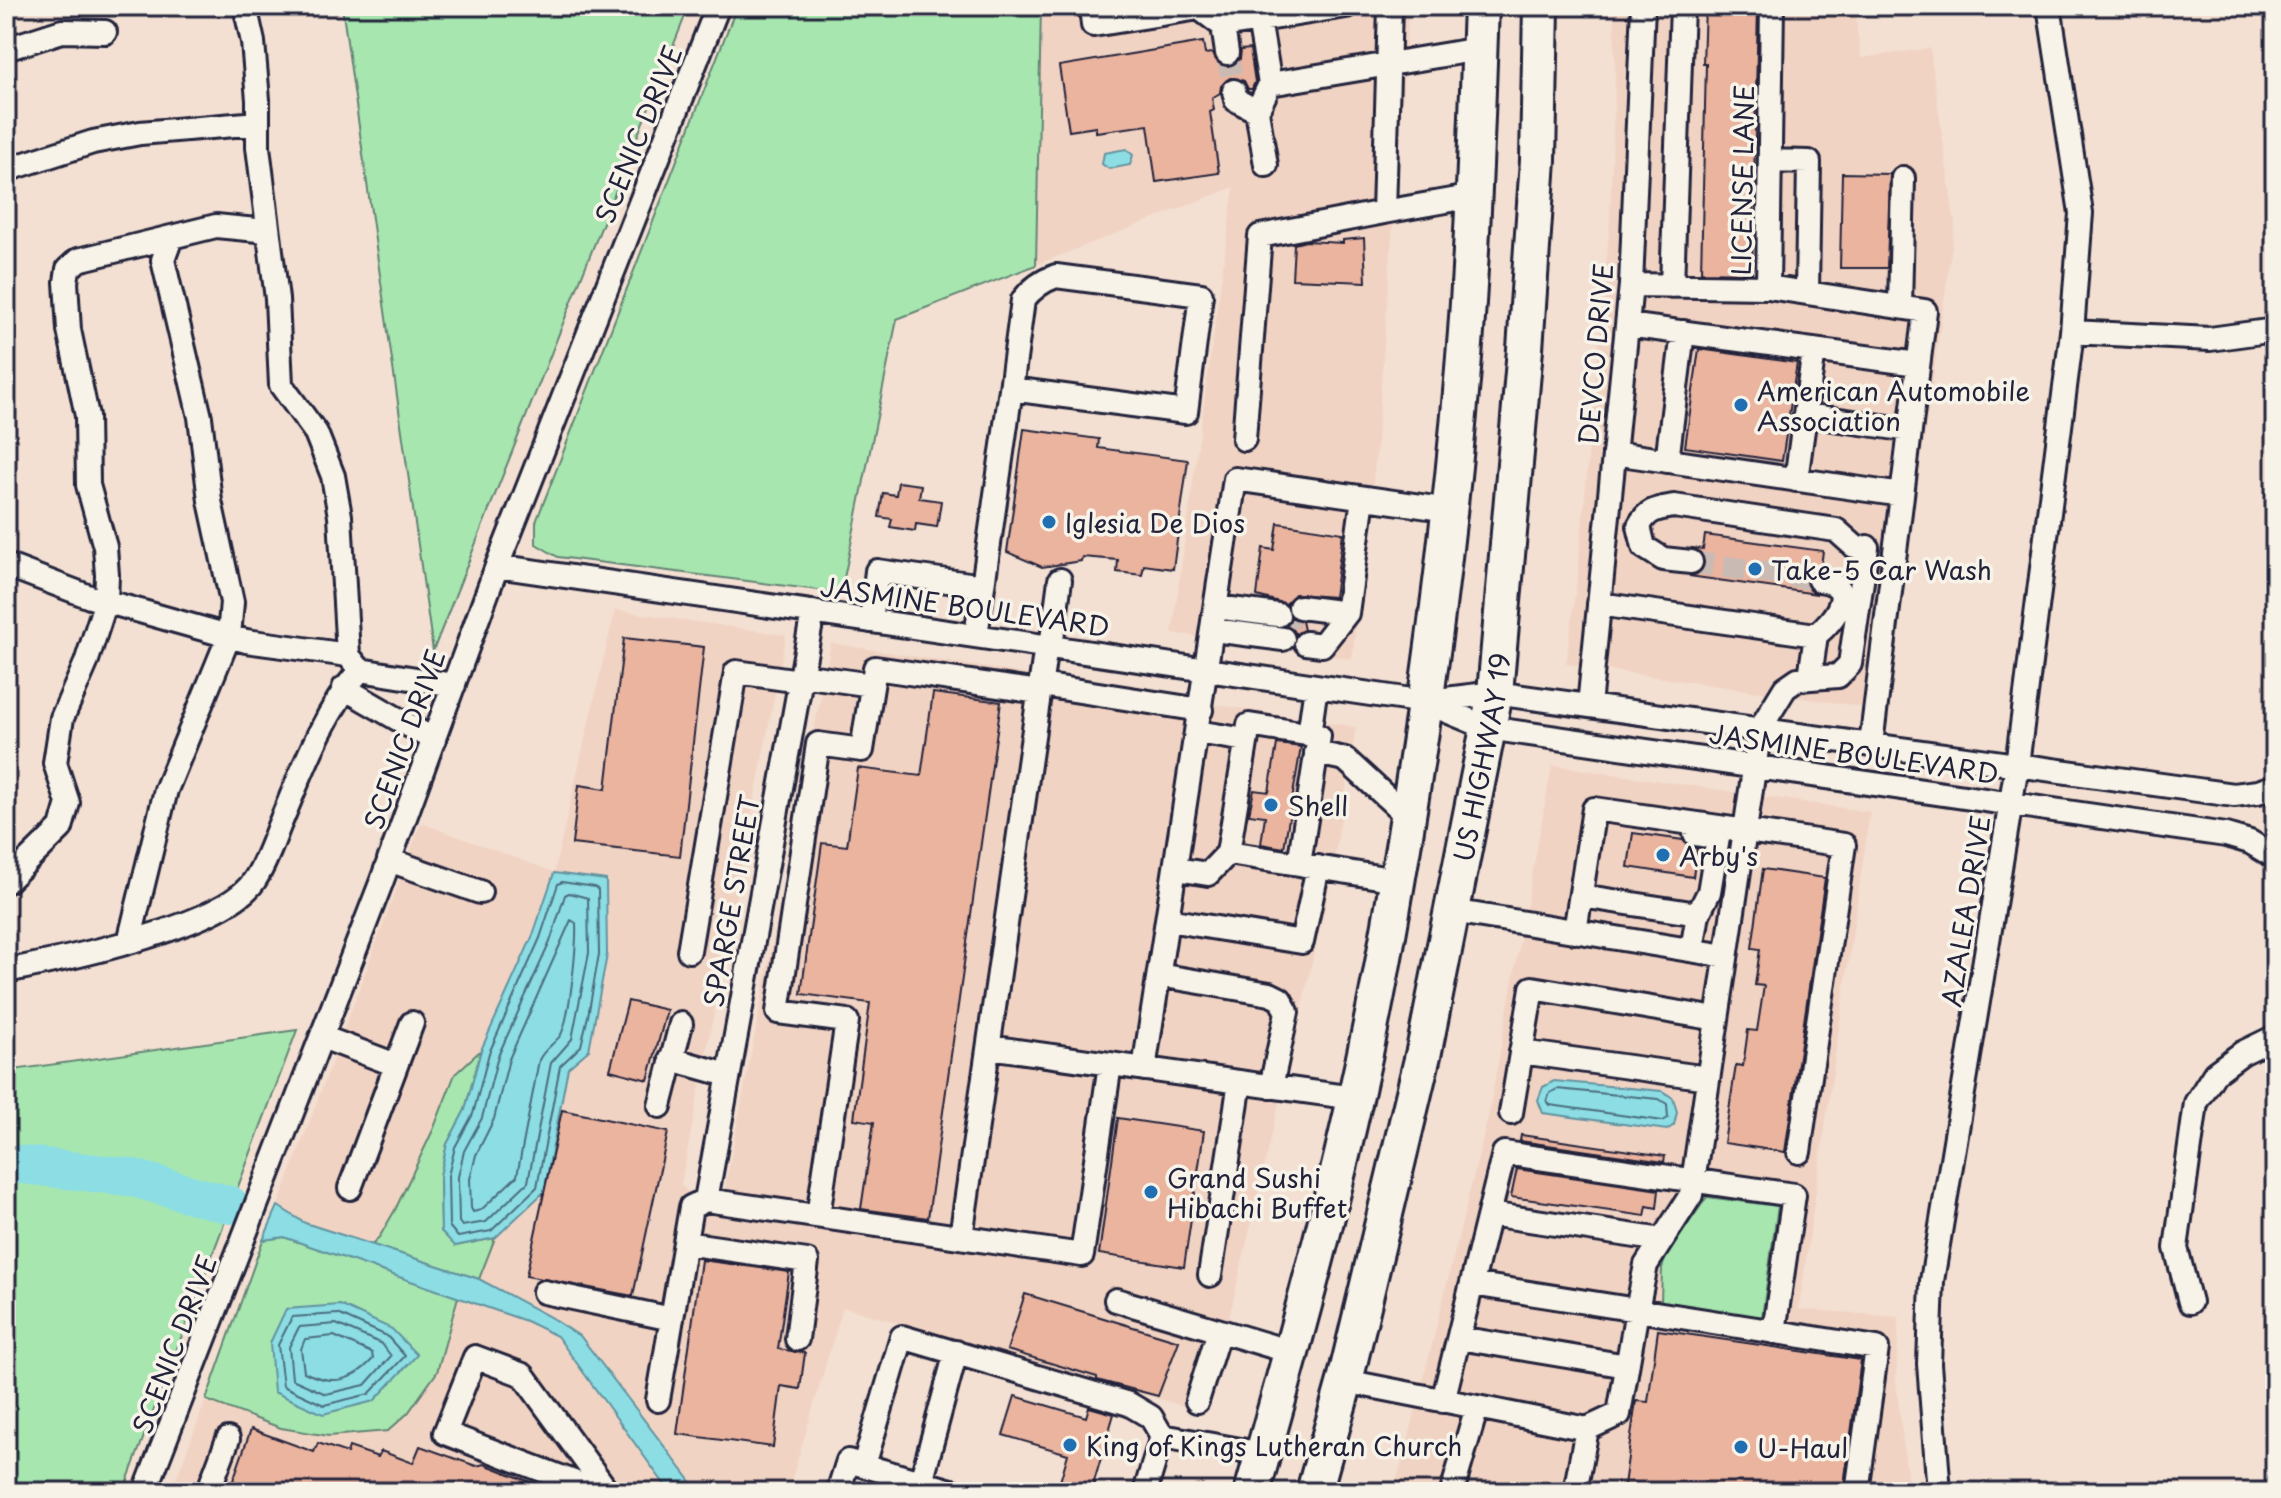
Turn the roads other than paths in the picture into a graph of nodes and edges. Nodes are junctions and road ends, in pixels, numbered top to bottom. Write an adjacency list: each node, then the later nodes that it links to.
1 (245, 6): 25 (street)
2 (718, 6): 61 (street, SCENIC DRIVE)
3 (1091, 6): 12 (street)
4 (1346, 6): 13 (street)
5 (1390, 6): 21 (street)
6 (1481, 6): 19 (highway)
7 (1541, 6): 85 (highway, US HIGHWAY 19)
8 (1643, 6): 16 (street, DEVCO DRIVE)
9 (1682, 6): 17 (street)
10 (1772, 6): 26 (street, LICENSE LANE)
11 (2049, 6): 44 (street, AZALEA DRIVE)
12 (1199, 7): 14 (street)
13 (1259, 20): 14 (street); 22 (street)
14 (1223, 26): 20 (street)
15 (105, 32): 18 (street)
16 (1642, 34): 17 (street); 36 (street, DEVCO DRIVE)
17 (1681, 34): 37 (street)
18 (6, 49)
19 (1479, 49): 21 (street); 30 (highway)
20 (1227, 53)
21 (1388, 64): 22 (street); 31 (street)
22 (1270, 84): 24 (street)
23 (1234, 91): 24 (street)
24 (1257, 111): 27 (street)
25 (258, 123): 28 (street); 32 (street)
26 (1770, 161): 38 (street, LICENSE LANE); 39 (street)
27 (1266, 165)
28 (6, 170)
29 (1903, 178): 40 (street)
30 (1474, 196): 31 (street); 56 (highway)
31 (1384, 212): 50 (street)
32 (267, 231): 33 (street); 76 (street)
33 (171, 238): 34 (street); 35 (street)
34 (146, 245): 35 (street); 65 (street)
35 (163, 260): 73 (street)
36 (1631, 285): 37 (street); 41 (street, DEVCO DRIVE)
37 (1672, 286): 38 (street)
38 (1768, 287): 39 (street, LICENSE LANE)
39 (1807, 293): 40 (street, LICENSE LANE)
40 (1900, 307): 46 (street)
41 (1627, 325): 43 (street); 51 (street, DEVCO DRIVE)
42 (2275, 330): 44 (street)
43 (1683, 332): 45 (street); 52 (street)
44 (2072, 332): 95 (street, AZALEA DRIVE)
45 (1814, 350): 46 (street); 48 (street)
46 (1918, 364): 49 (street)
47 (1011, 389): 47 (street); 64 (street)
48 (1805, 415): 49 (street); 53 (street)
49 (1910, 430): 54 (street)
50 (1244, 439)
51 (1614, 453): 52 (street); 66 (street, DEVCO DRIVE)
52 (1667, 461): 53 (street)
53 (1796, 480): 54 (street)
54 (1902, 495): 58 (street)
55 (1363, 498): 56 (street); 68 (street); 71 (street)
56 (1449, 510): 86 (highway)
57 (1860, 546): 58 (street); 59 (street); 78 (street)
58 (1895, 552): 94 (street)
59 (1691, 562)
60 (6, 565): 65 (street)
61 (497, 566): 67 (street, JASMINE BOULEVARD); 80 (street, SCENIC DRIVE)
62 (1060, 580): 75 (street)
63 (1819, 580): 72 (street)
64 (983, 586): 69 (street); 74 (street)
65 (106, 601): 73 (street); 108 (street)
66 (1599, 604): 72 (street); 87 (street, DEVCO DRIVE)
67 (813, 612): 69 (street, JASMINE BOULEVARD); 79 (street, SPARGE STREET)
68 (1215, 613): 70 (street); 70 (street); 77 (street)
69 (871, 621): 74 (street, JASMINE BOULEVARD)
70 (1291, 623): 71 (street); 71 (street)
71 (1338, 624)
72 (1816, 635): 78 (street)
73 (229, 636): 76 (street); 115 (street)
74 (976, 636): 75 (street, JASMINE BOULEVARD)
75 (1049, 647): 77 (street, JASMINE BOULEVARD); 84 (street)
76 (354, 662): 80 (street); 83 (street)
77 (1207, 670): 82 (street, JASMINE BOULEVARD); 88 (street)
78 (1810, 677): 90 (street)
79 (801, 678): 81 (street); 117 (street); 121 (street, SPARGE STREET)
80 (454, 685): 91 (street, SCENIC DRIVE)
81 (872, 685): 84 (street); 122 (street)
82 (1316, 686): 86 (street, JASMINE BOULEVARD); 93 (street)
83 (344, 688): 91 (street); 115 (street)
84 (1040, 689): 88 (street); 128 (street)
85 (1495, 693): 86 (street, JASMINE BOULEVARD); 87 (street, JASMINE BOULEVARD); 89 (highway, US HIGHWAY 19)
86 (1425, 702): 89 (street, JASMINE BOULEVARD); 99 (highway)
87 (1589, 706): 90 (street, JASMINE BOULEVARD)
88 (1199, 721): 92 (street); 106 (street)
89 (1488, 728): 96 (street, JASMINE BOULEVARD); 111 (highway, US HIGHWAY 19)
90 (1760, 729): 94 (street, JASMINE BOULEVARD); 96 (street)
91 (434, 740): 104 (street, SCENIC DRIVE)
92 (1246, 740): 93 (street); 102 (street)
93 (1313, 744): 99 (street); 105 (street)
94 (1871, 744): 95 (street, JASMINE BOULEVARD)
95 (2017, 765): 97 (street, JASMINE BOULEVARD); 98 (street, AZALEA DRIVE)
96 (1754, 767): 98 (street, JASMINE BOULEVARD); 101 (street)
97 (2275, 786)
98 (2011, 804): 103 (street, JASMINE BOULEVARD); 187 (street, AZALEA DRIVE)
99 (1407, 816): 107 (highway)
100 (1593, 819): 101 (street); 110 (street); 112 (street)
101 (1745, 831): 118 (street); 141 (street)
102 (1228, 853): 105 (street); 106 (street)
103 (2275, 857)
104 (389, 860): 109 (street); 126 (street, SCENIC DRIVE)
105 (1308, 866): 107 (street); 113 (street)
106 (1176, 869): 113 (street)
107 (1397, 880): 138 (highway)
108 (6, 882)
109 (480, 892)
110 (1581, 896): 112 (street); 114 (street)
111 (1452, 911): 114 (street); 164 (highway, US HIGHWAY 19)
112 (1698, 914): 116 (street)
113 (1168, 920): 120 (street)
114 (1575, 932): 116 (street)
115 (129, 942): 119 (street)
116 (1692, 950): 118 (street)
117 (689, 951)
118 (1726, 956): 123 (street)
119 (6, 971)
120 (1159, 975): 133 (street); 137 (street)
121 (741, 1007): 122 (street); 134 (street, SPARGE STREET)
122 (778, 1012): 146 (street)
123 (1717, 1019): 129 (street); 135 (street)
124 (412, 1023): 132 (street)
125 (681, 1024): 130 (street)
126 (322, 1037): 132 (street); 175 (street, SCENIC DRIVE)
127 (2275, 1037): 154 (street)
128 (989, 1047): 131 (street); 147 (street)
129 (1521, 1052): 135 (street); 140 (street)
130 (671, 1059): 134 (street); 139 (street)
131 (1110, 1064): 133 (street); 147 (street)
132 (396, 1065): 143 (street)
133 (1144, 1069): 136 (street)
134 (728, 1075): 144 (street, SPARGE STREET)
135 (1708, 1078): 142 (street)
136 (1240, 1082): 137 (street); 150 (street)
137 (1271, 1087): 138 (street)
138 (1354, 1098): 162 (highway)
139 (660, 1106)
140 (1511, 1113)
141 (1799, 1152)
142 (1693, 1180): 145 (street); 148 (street); 158 (street)
143 (350, 1188)
144 (706, 1200): 146 (street); 149 (street)
145 (1489, 1214): 148 (street); 151 (street)
146 (818, 1216): 147 (street)
147 (961, 1237)
148 (1662, 1240): 155 (street)
149 (685, 1243): 156 (street); 160 (street)
150 (1210, 1275)
151 (1472, 1284): 155 (street); 159 (street)
152 (544, 1292): 156 (street)
153 (1116, 1300): 157 (street)
154 (2190, 1302)
155 (1637, 1310): 158 (street); 163 (street)
156 (672, 1319): 165 (street)
157 (1219, 1331): 162 (street); 166 (street)
158 (1774, 1332): 186 (street)
159 (1459, 1338): 163 (street); 167 (street)
160 (797, 1339)
161 (956, 1352): 170 (street); 173 (street); 174 (street)
162 (1291, 1352): 172 (highway)
163 (1627, 1366): 169 (street)
164 (1345, 1381): 167 (street); 183 (highway, US HIGHWAY 19)
165 (658, 1400)
166 (1197, 1401)
167 (1443, 1401): 168 (street)
168 (1477, 1407): 169 (street); 184 (street)
169 (1587, 1429): 185 (street)
170 (1162, 1436): 172 (street); 181 (street)
171 (228, 1439): 176 (street)
172 (1263, 1454): 182 (highway)
173 (864, 1465): 174 (street); 179 (street)
174 (921, 1482): 180 (street)
175 (145, 1492)
176 (208, 1492)
177 (600, 1492): 178 (street)
178 (608, 1492)
179 (838, 1492)
180 (955, 1492)
181 (1145, 1492)
182 (1252, 1492)
183 (1314, 1492)
184 (1452, 1492)
185 (1575, 1492)
186 (1857, 1492)
187 (1939, 1492)

